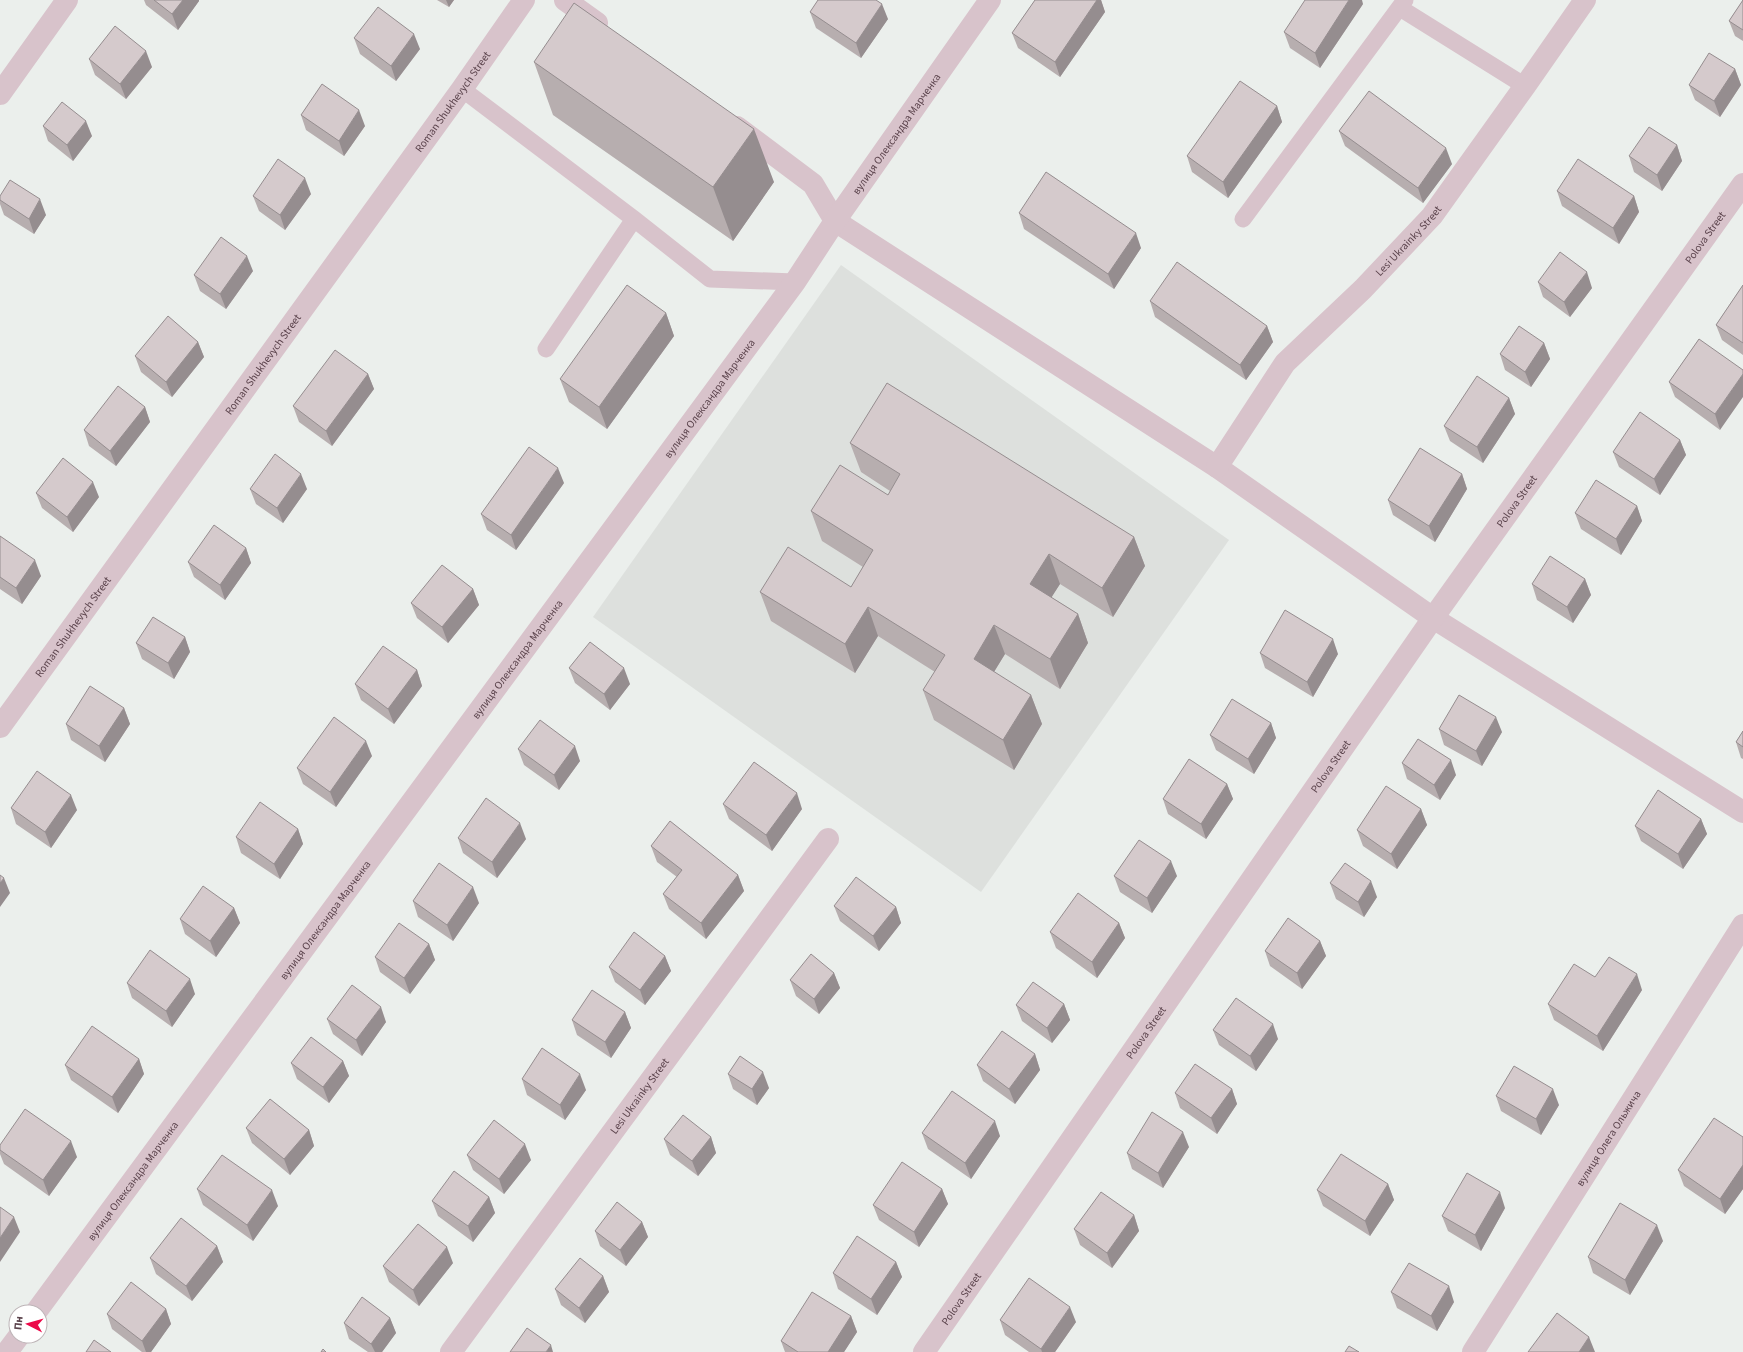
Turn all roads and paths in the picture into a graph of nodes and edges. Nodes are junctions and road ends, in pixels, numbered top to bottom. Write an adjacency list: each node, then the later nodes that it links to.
1 (67, 0): 10 (street)
2 (524, 0): 9 (street, Roman Shukhevych Street)
3 (566, 0): 7 (street)
4 (990, 0): 15 (street, вулиця Олександра Марченка)
5 (1585, 0): 8 (street, Lesi Ukrainky Street)
6 (1403, 4): 8 (lane); 14 (lane)
7 (610, 33)
8 (1525, 86): 18 (street, Lesi Ukrainky Street)
9 (462, 89): 13 (lane); 20 (street, Roman Shukhevych Street)
10 (0, 94)
11 (724, 118): 15 (street)
12 (1743, 184): 19 (street, Polova Street)
13 (634, 219): 16 (lane); 17 (lane)
14 (1243, 219)
15 (835, 221): 16 (street, вулиця Олександра Марченка); 18 (street)
16 (795, 282): 24 (street, вулиця Олександра Марченка)
17 (546, 349)
18 (1217, 467): 19 (street)
19 (1433, 618): 21 (street); 25 (street, Polova Street)
20 (0, 727)
21 (1743, 812)
22 (828, 839): 26 (street, Lesi Ukrainky Street)
23 (1743, 925): 27 (street, вулиця Олега Ольжича)
24 (42, 1304)
25 (929, 1350)
26 (451, 1352)
27 (1473, 1352)

